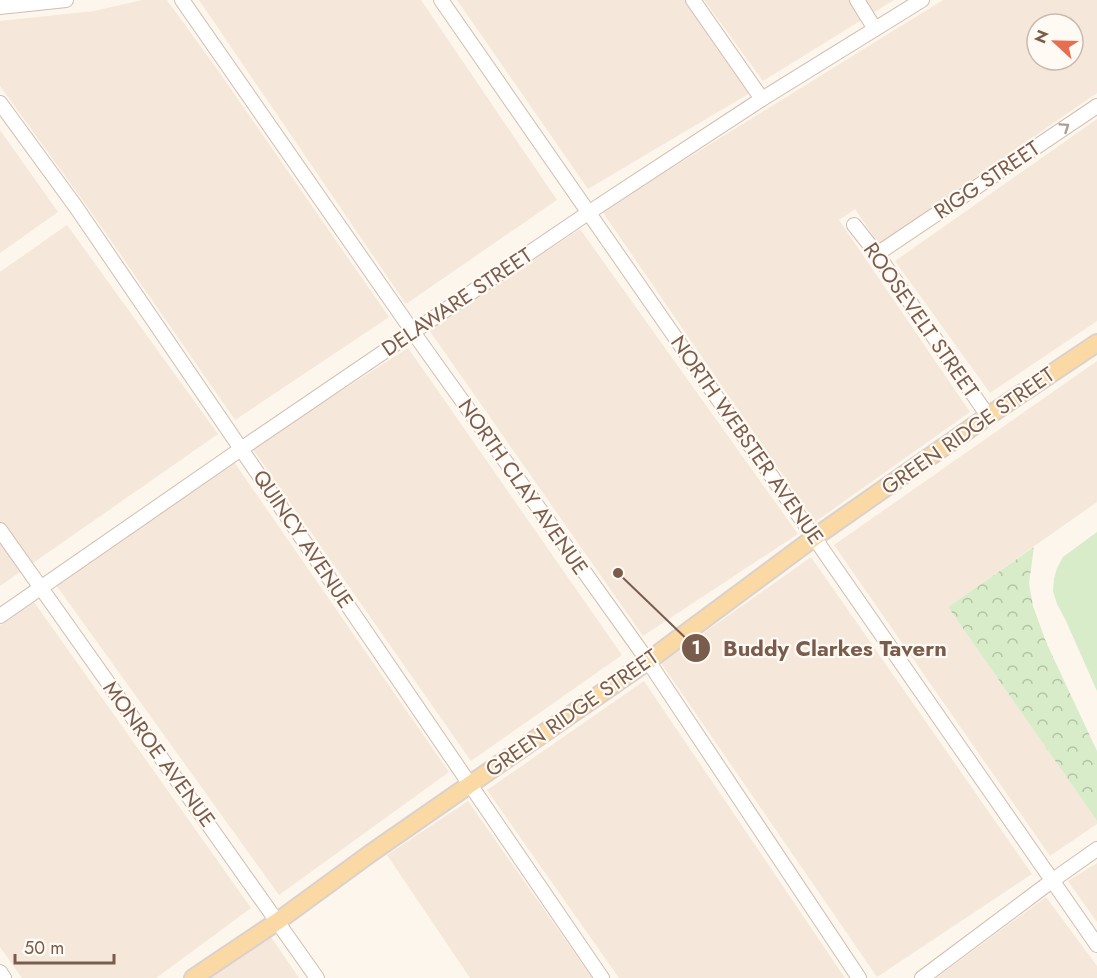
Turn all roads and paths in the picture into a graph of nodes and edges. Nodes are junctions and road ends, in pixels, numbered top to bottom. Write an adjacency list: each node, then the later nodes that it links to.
1 (66, 0): 7 (street)
2 (182, 0): 15 (street, NORTH CLAY AVENUE)
3 (441, 0): 12 (street, NORTH WEBSTER AVENUE)
4 (693, 0): 9 (street)
5 (857, 0): 8 (street)
6 (922, 0): 8 (street, DELAWARE STREET)
7 (0, 7)
8 (875, 29): 9 (street, DELAWARE STREET)
9 (762, 99): 12 (street, DELAWARE STREET)
10 (0, 103): 18 (street, QUINCY AVENUE)
11 (1097, 106): 14 (street, RIGG STREET, one-way to 11)
12 (588, 213): 15 (street, DELAWARE STREET); 20 (street, NORTH WEBSTER AVENUE)
13 (854, 225): 14 (street, ROOSEVELT STREET)
14 (878, 254): 17 (street, ROOSEVELT STREET)
15 (413, 332): 18 (street, DELAWARE STREET); 23 (street, NORTH CLAY AVENUE)
16 (1097, 343): 17 (main road, GREEN RIDGE STREET)
17 (988, 416): 20 (main road, GREEN RIDGE STREET)
18 (242, 449): 21 (street, DELAWARE STREET); 24 (street, QUINCY AVENUE)
19 (0, 530): 21 (street, MONROE AVENUE)
20 (815, 537): 23 (main road, GREEN RIDGE STREET); 26 (street, NORTH WEBSTER AVENUE)
21 (40, 589): 22 (street, DELAWARE STREET); 27 (street, MONROE AVENUE)
22 (0, 616)
23 (648, 661): 24 (main road, GREEN RIDGE STREET); 34 (street, NORTH CLAY AVENUE)
24 (469, 785): 27 (main road, GREEN RIDGE STREET); 33 (street, QUINCY AVENUE)
25 (1097, 849): 26 (street)
26 (1053, 880): 28 (street, NORTH WEBSTER AVENUE); 35 (street)
27 (278, 921): 31 (main road, GREEN RIDGE STREET); 32 (street, MONROE AVENUE)
28 (1097, 945)
29 (0, 972): 30 (street)
30 (4, 978)
31 (193, 978)
32 (317, 978)
33 (602, 978)
34 (859, 978)
35 (922, 978)

